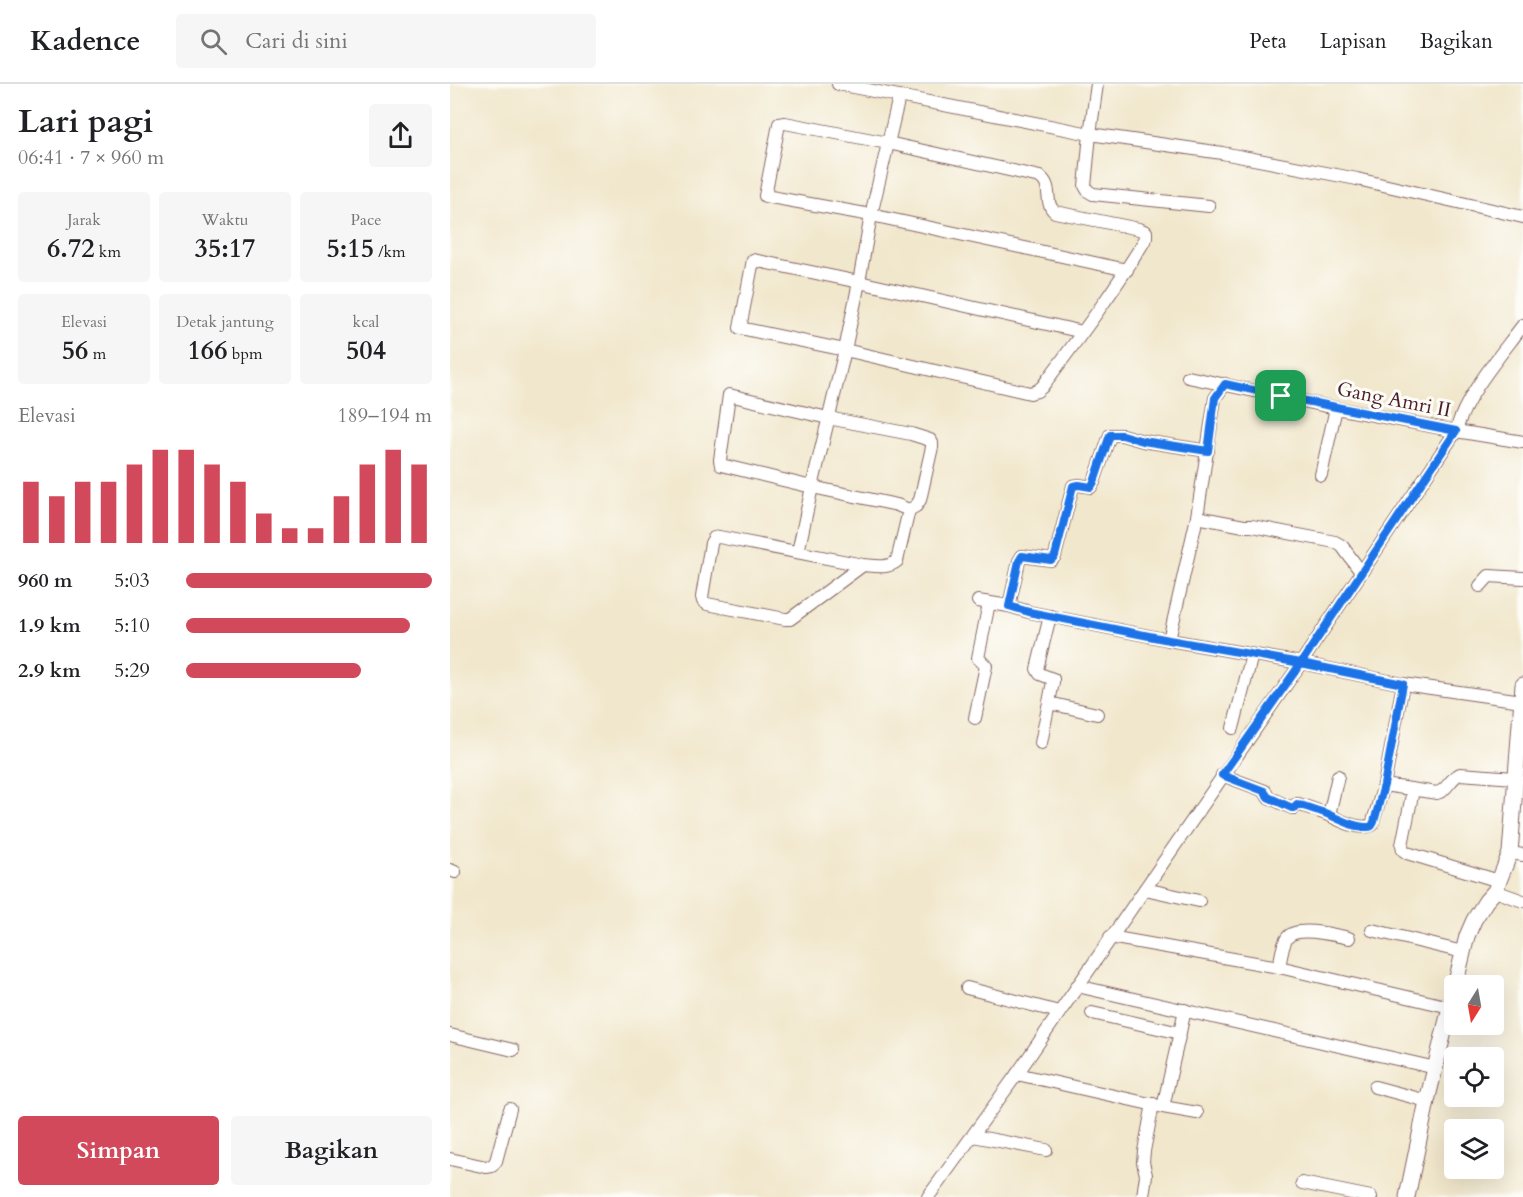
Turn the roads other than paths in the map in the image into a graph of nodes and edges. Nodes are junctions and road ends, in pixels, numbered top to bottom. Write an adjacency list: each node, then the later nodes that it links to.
1 (837, 84): 3 (street)
2 (1097, 84): 4 (street)
3 (899, 97): 4 (street); 5 (street)
4 (1090, 134): 6 (street); 8 (street)
5 (888, 143): 7 (street); 7 (street); 9 (street)
6 (1209, 206)
7 (871, 215): 9 (street); 10 (street)
8 (1523, 217)
9 (1127, 270): 12 (street)
10 (859, 282): 12 (street); 13 (street); 13 (street)
11 (1523, 325): 18 (street)
12 (1083, 332): 13 (street)
13 (844, 350): 17 (street)
14 (1188, 376): 15 (street, Gang Amri II)
15 (1225, 384): 16 (street, Gang Amri II); 20 (street)
16 (1336, 408): 18 (street, Gang Amri II); 21 (street)
17 (828, 418): 22 (street); 22 (street); 23 (street)
18 (1456, 431): 19 (street, Gang Amri II); 27 (street)
19 (1523, 442)
20 (1208, 451): 24 (street); 30 (street)
21 (1321, 475)
22 (812, 487): 23 (street); 25 (street)
23 (909, 510): 26 (street)
24 (1197, 517): 27 (street); 32 (street)
25 (798, 552): 26 (street); 26 (street)
26 (863, 565)
27 (1361, 572): 34 (street)
28 (1523, 578): 29 (street)
29 (1480, 586)
30 (1009, 606): 31 (street); 40 (street)
31 (1050, 616): 32 (street); 38 (street)
32 (1169, 640): 33 (street)
33 (1252, 655): 34 (street); 41 (street)
34 (1301, 663): 35 (street); 43 (street)
35 (1403, 684): 37 (street); 46 (street)
36 (1523, 685): 37 (main road)
37 (1522, 702): 45 (main road)
38 (1049, 703): 39 (street); 42 (street)
39 (1097, 714)
40 (975, 718)
41 (1233, 728)
42 (1041, 742)
43 (1222, 775): 48 (street); 51 (street)
44 (1338, 776): 48 (street)
45 (1515, 778): 47 (street); 49 (main road)
46 (1384, 785): 47 (street); 48 (street)
47 (1413, 790): 50 (street)
48 (1329, 815)
49 (1516, 854): 50 (main road)
50 (1497, 886): 53 (street); 57 (main road)
51 (1145, 889): 52 (street); 55 (street)
52 (1199, 901)
53 (1523, 901)
54 (1372, 930): 57 (street)
55 (1110, 937): 58 (street); 60 (street)
56 (1349, 938): 58 (street)
57 (1463, 952): 59 (main road)
58 (1279, 967): 62 (street)
59 (1458, 975)
60 (1077, 986): 63 (street); 64 (street)
61 (967, 988): 64 (street)
62 (1444, 1006)
63 (1185, 1010): 66 (street); 70 (street)
64 (1059, 1012): 71 (street)
65 (1092, 1013): 66 (street)
66 (1180, 1033): 74 (street)
67 (1444, 1033): 70 (main road)
68 (450, 1035): 69 (street)
69 (513, 1050)
70 (1436, 1068): 73 (main road)
71 (1017, 1074): 74 (street); 77 (street)
72 (1375, 1087): 73 (street)
73 (1427, 1101): 84 (main road)
74 (1158, 1106): 76 (street); 81 (street)
75 (510, 1109): 79 (street)
76 (1197, 1113)
77 (973, 1136): 78 (street); 82 (street)
78 (1046, 1150)
79 (450, 1159)
80 (1302, 1183): 83 (street)
81 (1143, 1196)
82 (928, 1197)
83 (1371, 1197)
84 (1407, 1197)

